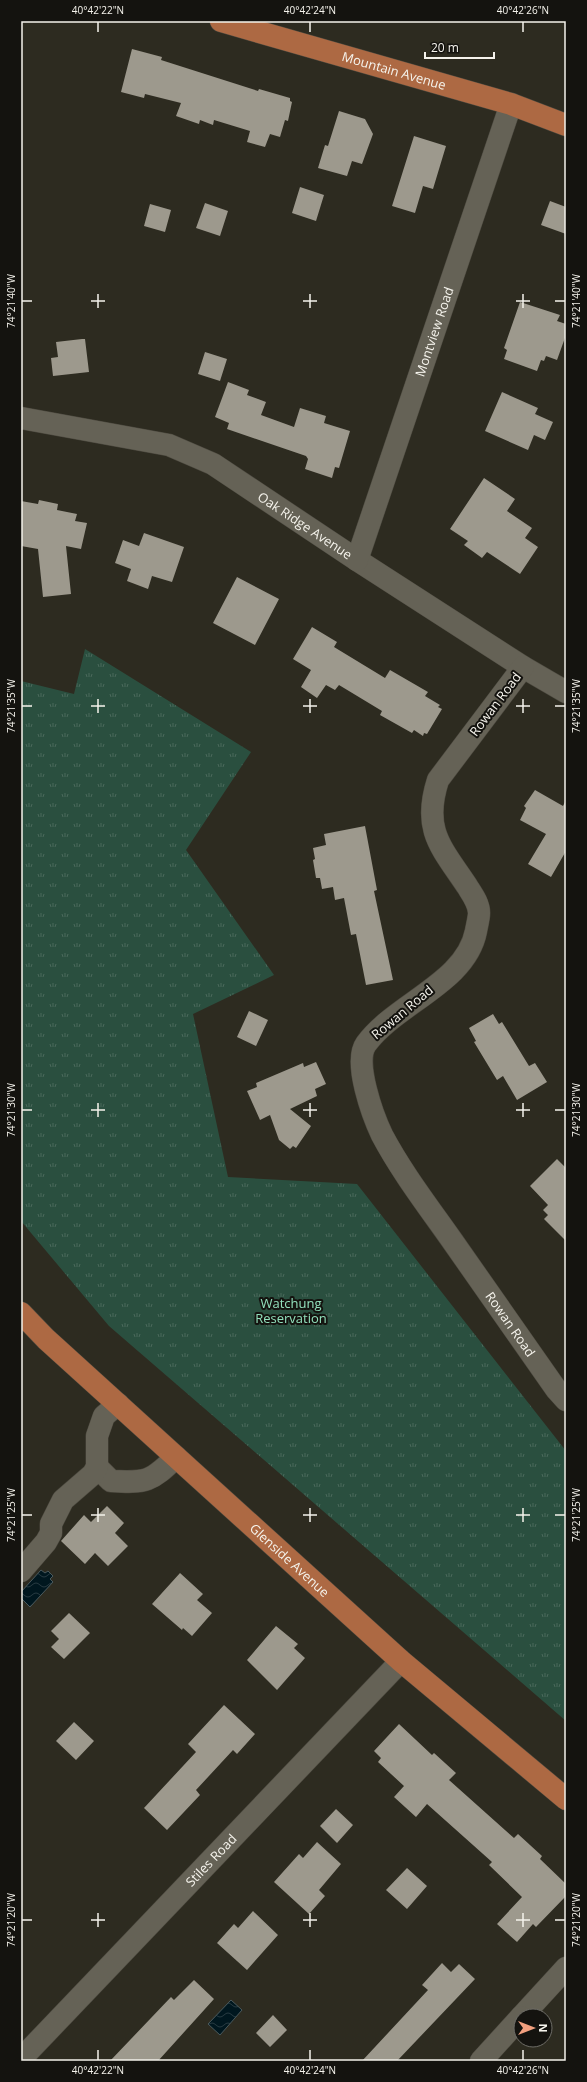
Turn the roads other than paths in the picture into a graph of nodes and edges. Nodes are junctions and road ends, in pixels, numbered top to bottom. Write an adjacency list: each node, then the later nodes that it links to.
1 (221, 21): 2 (main road, Mountain Avenue)
2 (511, 104): 3 (main road, Mountain Avenue); 5 (street, Montview Road)
3 (566, 125)
4 (21, 418): 5 (street, Oak Ridge Avenue)
5 (356, 560): 6 (street, Oak Ridge Avenue)
6 (523, 667): 7 (street, Oak Ridge Avenue); 9 (street, Rowan Road)
7 (566, 692)
8 (21, 1313): 10 (main road, Glenside Avenue)
9 (566, 1400)
10 (118, 1404): 11 (main road, Glenside Avenue); 12 (street)
11 (176, 1457): 12 (street); 14 (main road, Glenside Avenue)
12 (97, 1466): 13 (street)
13 (21, 1571)
14 (400, 1661): 15 (main road, Glenside Avenue); 19 (street, Stiles Road)
15 (566, 1799)
16 (566, 1968): 17 (street)
17 (528, 2008)
18 (513, 2025): 20 (street)
19 (21, 2059)
20 (481, 2061)

